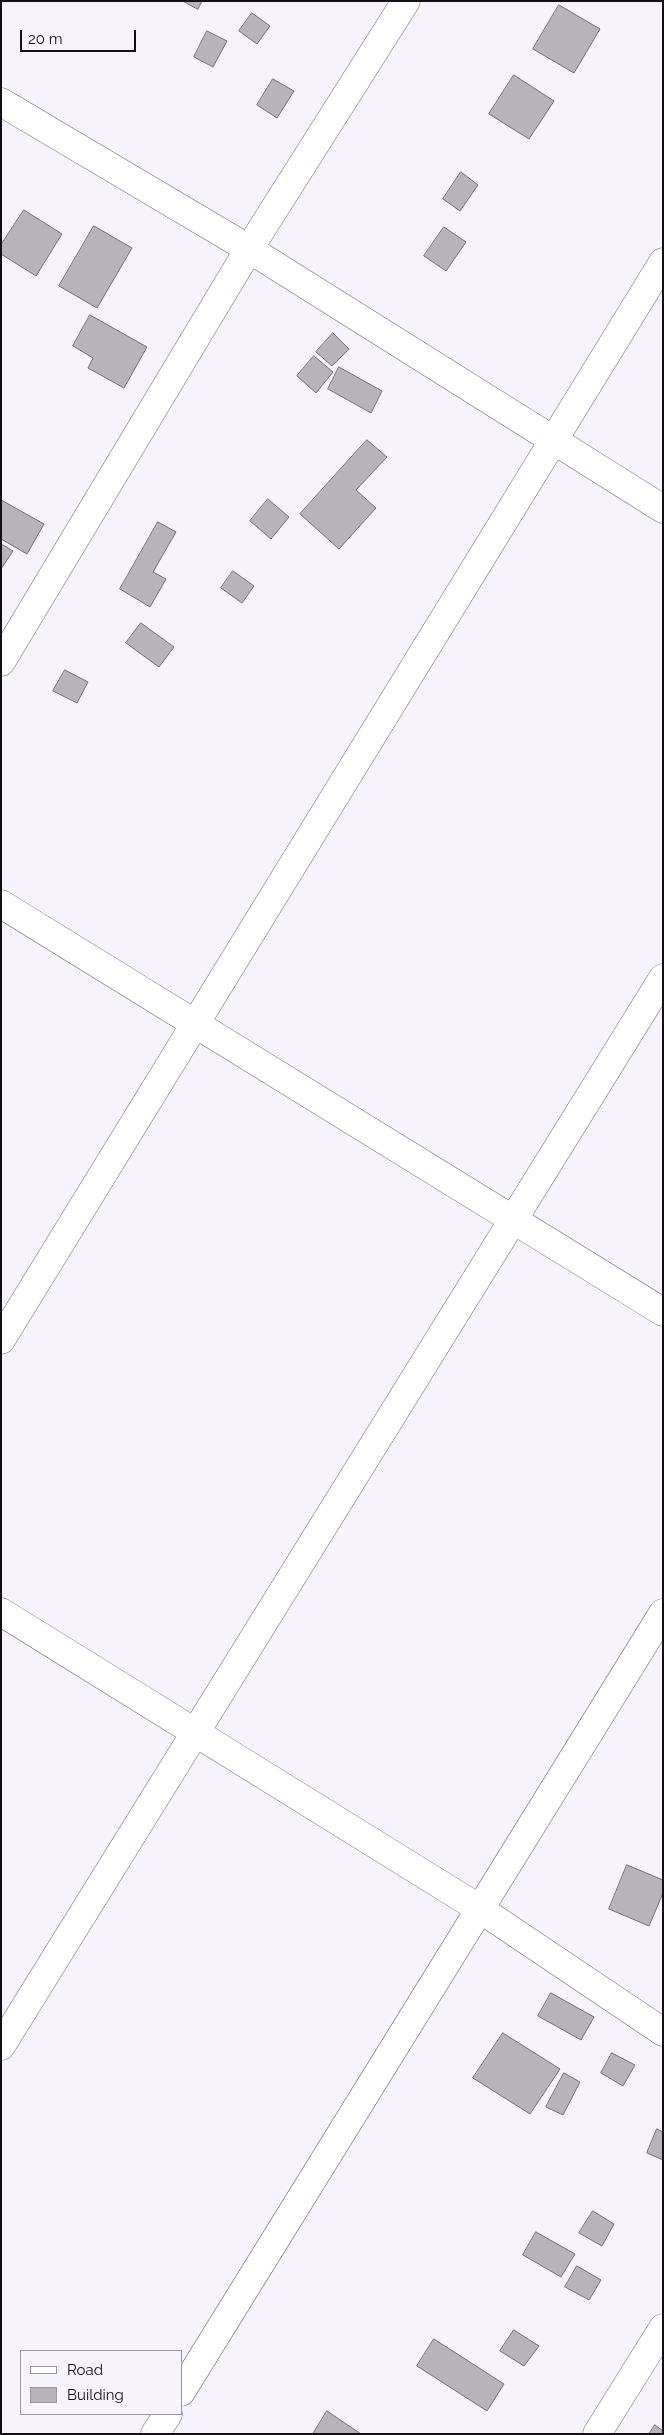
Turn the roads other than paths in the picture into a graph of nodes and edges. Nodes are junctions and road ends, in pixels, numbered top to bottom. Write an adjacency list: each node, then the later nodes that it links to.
1 (406, 1): 3 (street)
2 (1, 102): 3 (street)
3 (249, 249): 5 (street); 7 (street)
4 (663, 262): 5 (street)
5 (553, 440): 6 (street); 10 (street)
6 (663, 509)
7 (1, 662)
8 (1, 904): 10 (street)
9 (663, 978): 11 (street)
10 (195, 1024): 11 (street); 13 (street)
11 (513, 1220): 12 (street); 16 (street)
12 (663, 1312)
13 (1, 1340)
14 (1, 1612): 16 (street)
15 (663, 1613): 17 (street)
16 (195, 1732): 17 (street); 19 (street)
17 (480, 1908): 18 (street); 21 (street)
18 (663, 2032)
19 (1, 2046)
20 (663, 2328): 24 (street)
21 (182, 2390)
22 (167, 2415): 23 (street)
23 (155, 2434)
24 (597, 2434)

